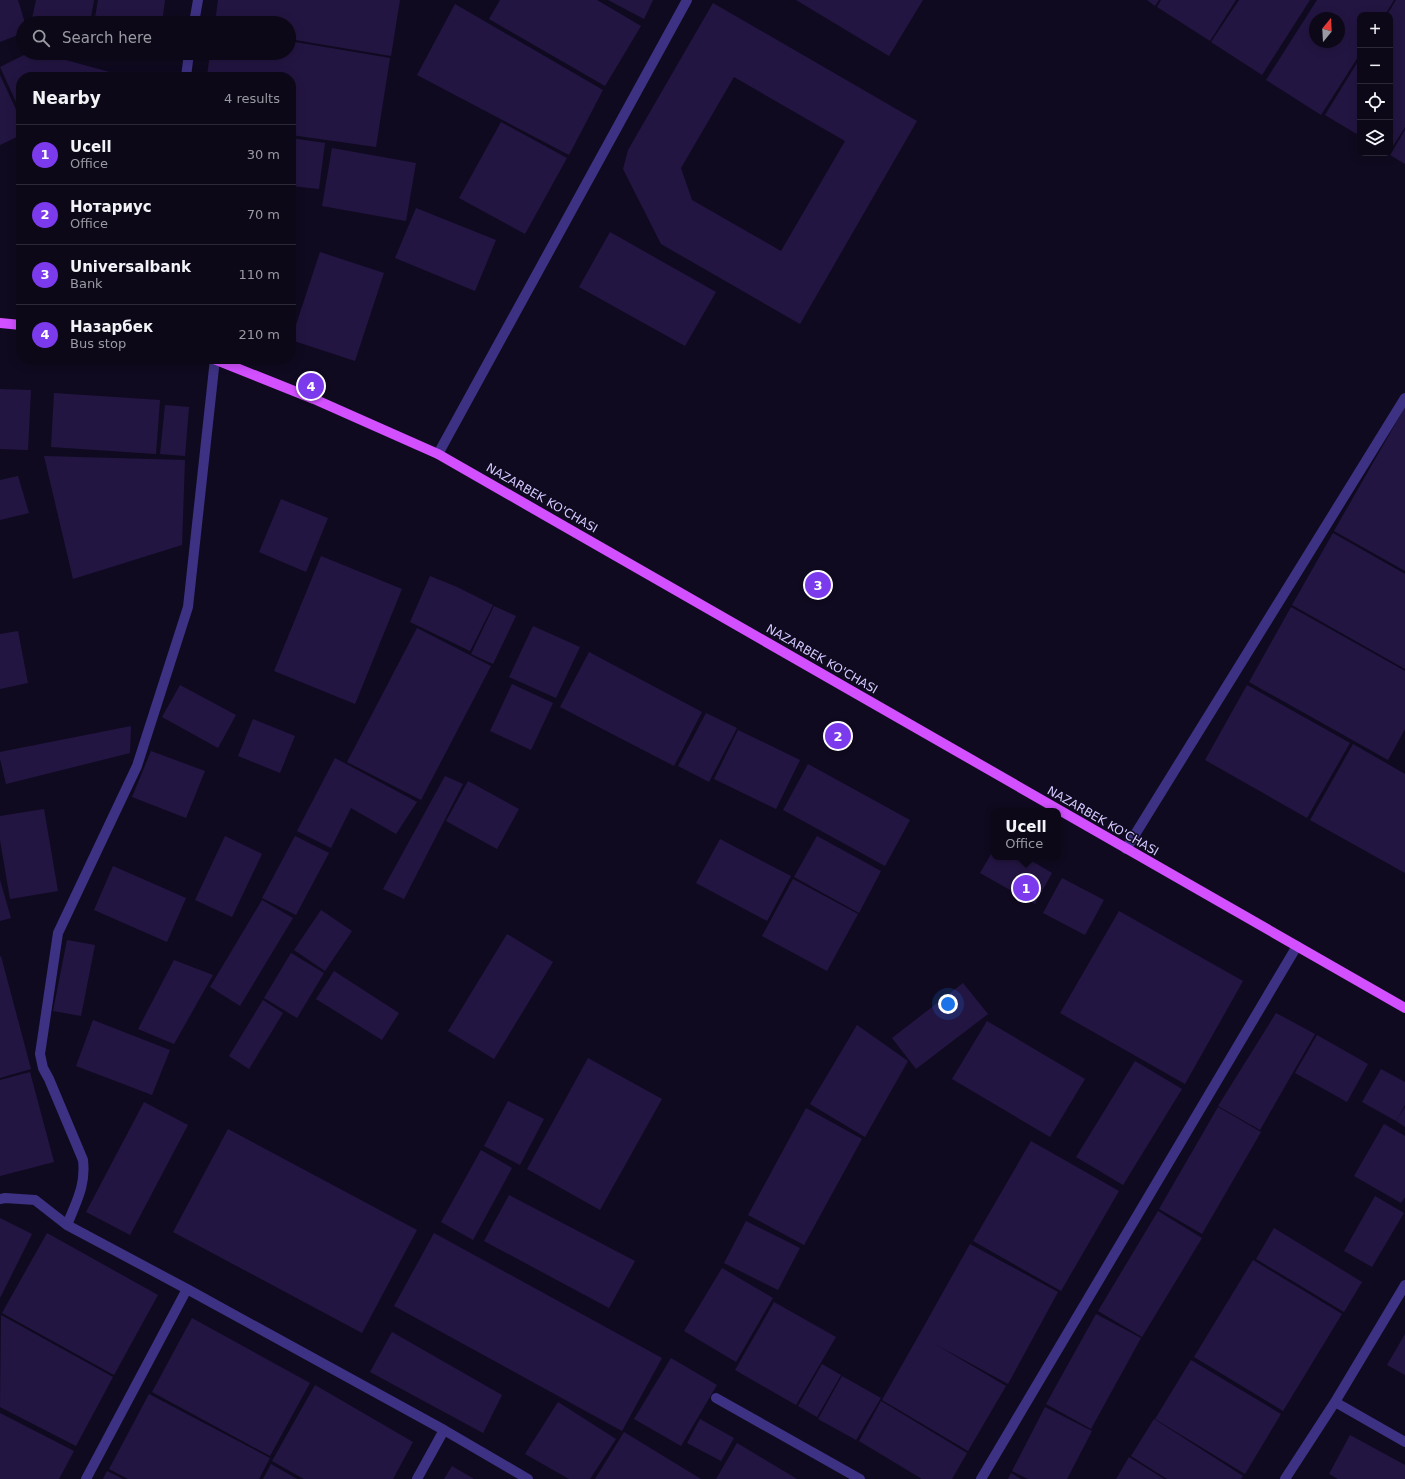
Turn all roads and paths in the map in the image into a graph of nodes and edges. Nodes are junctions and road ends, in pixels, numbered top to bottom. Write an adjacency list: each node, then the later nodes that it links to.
1 (198, 0): 3 (street)
2 (687, 0): 11 (street)
3 (195, 16)
4 (188, 60): 5 (street)
5 (187, 72)
6 (0, 323): 7 (main road)
7 (16, 325)
8 (214, 364): 18 (street)
9 (227, 364): 11 (main road, NAZARBEK KO'CHASI)
10 (1405, 398): 14 (street)
11 (438, 454): 12 (main road, NAZARBEK KO'CHASI)
12 (1055, 808)
13 (1061, 812): 14 (main road, NAZARBEK KO'CHASI)
14 (1126, 849): 15 (main road, NAZARBEK KO'CHASI)
15 (1297, 946): 16 (main road, NAZARBEK KO'CHASI); 29 (street)
16 (1405, 1008)
17 (0, 1199): 18 (street)
18 (67, 1226): 20 (street)
19 (1405, 1285): 22 (street)
20 (187, 1289): 23 (street); 25 (street)
21 (716, 1398): 28 (street)
22 (1335, 1402): 24 (street); 30 (street)
23 (444, 1430): 26 (street); 27 (street)
24 (1405, 1442)
25 (86, 1479)
26 (417, 1479)
27 (528, 1479)
28 (860, 1479)
29 (981, 1479)
30 (1285, 1479)

